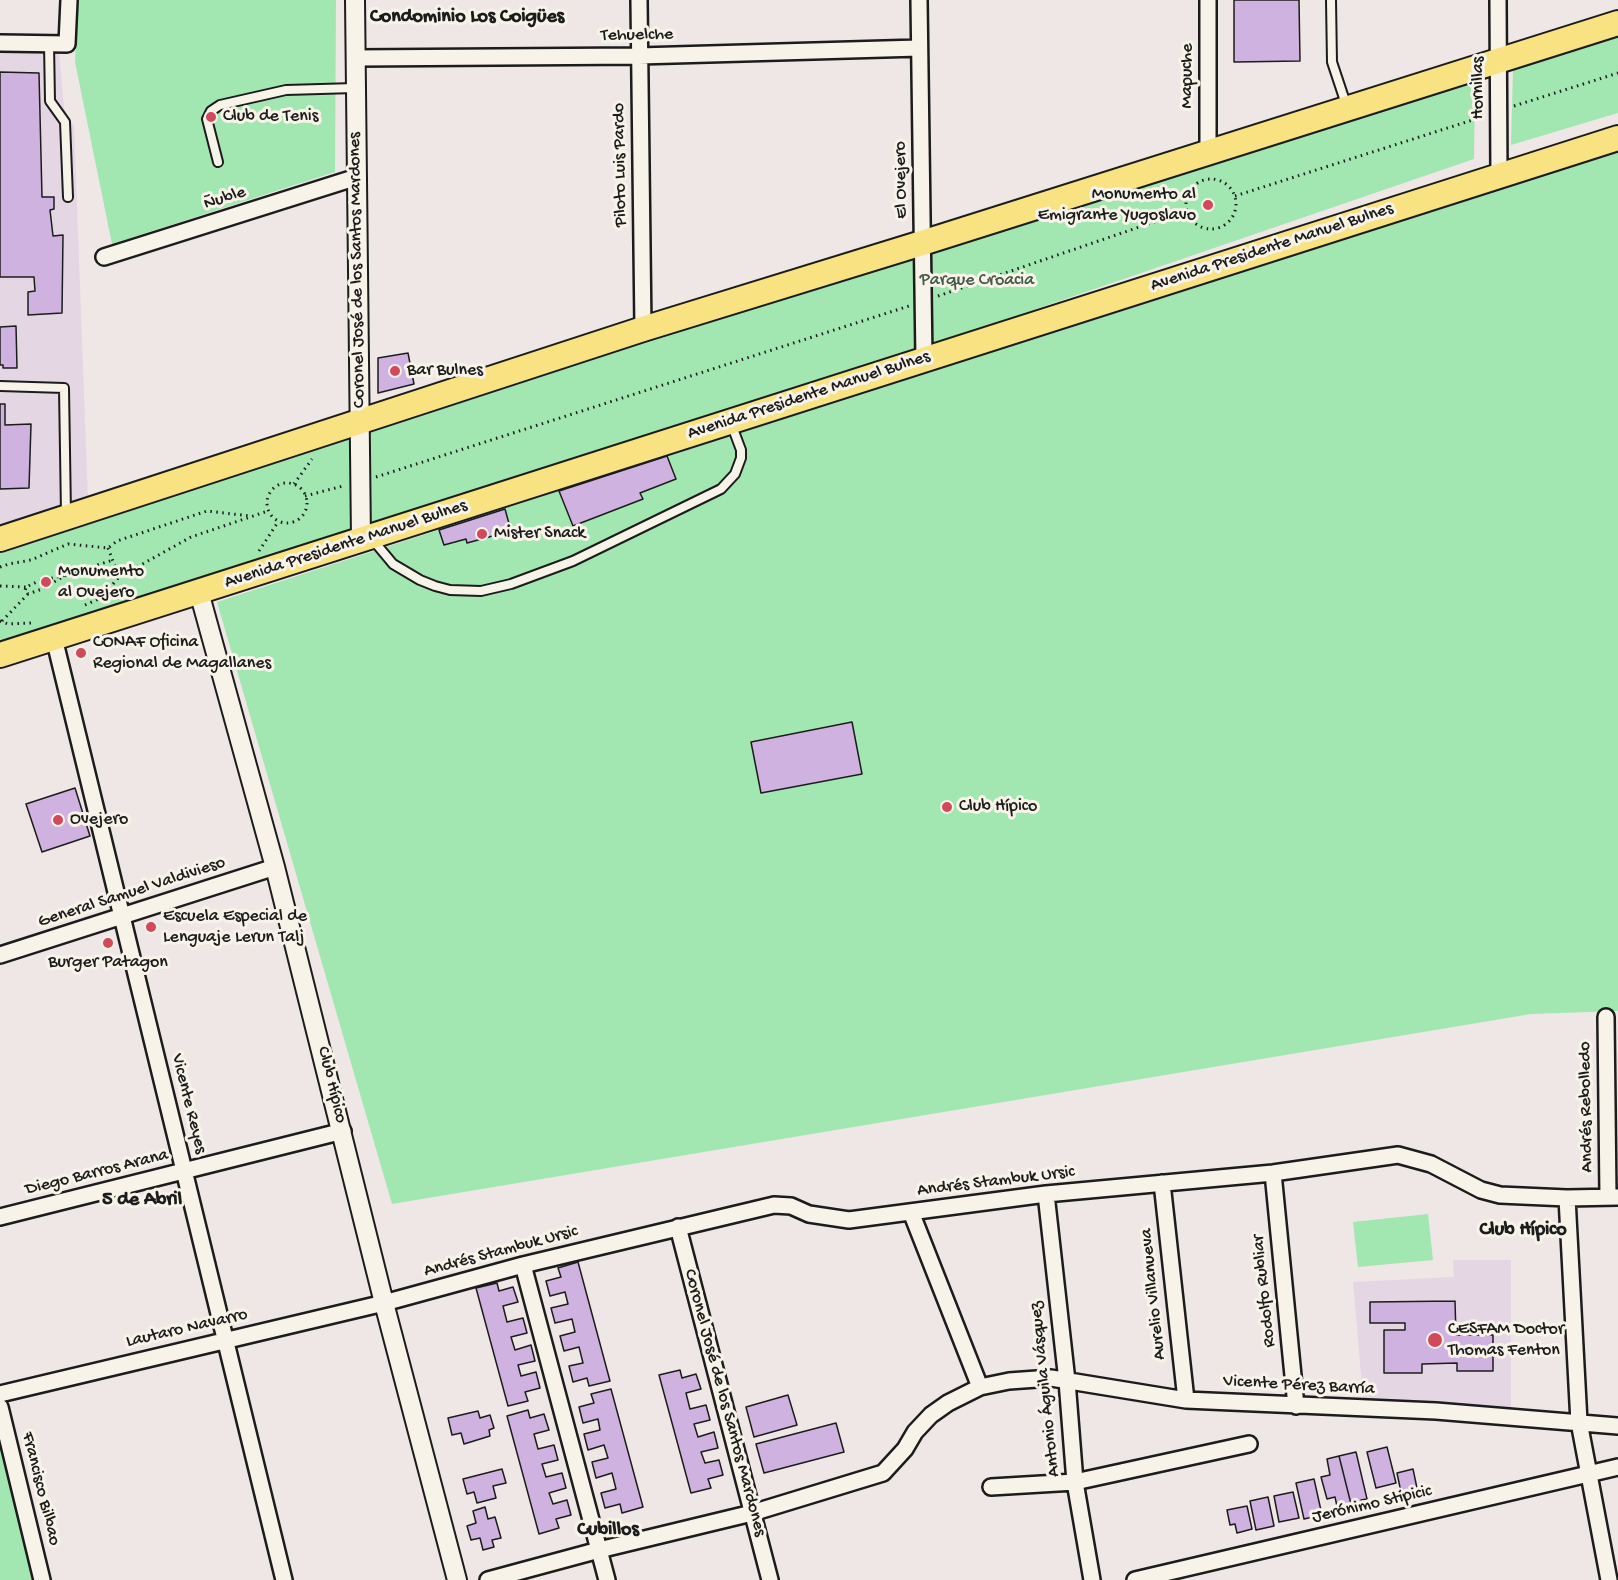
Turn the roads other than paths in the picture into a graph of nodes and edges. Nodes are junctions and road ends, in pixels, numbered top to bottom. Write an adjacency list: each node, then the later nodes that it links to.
1 (69, 0): 10 (street)
2 (355, 0): 13 (street, Coronel José de los Santos Mardones)
3 (639, 0): 12 (street, Piloto Luis Pardo)
4 (919, 0): 11 (street, El Ovejero)
5 (1208, 0): 18 (street, Mapuche)
6 (1331, 0): 16 (lane)
7 (1498, 0): 14 (street, Hornillas)
8 (1618, 23): 14 (main road)
9 (0, 44): 10 (street)
10 (49, 44): 22 (lane)
11 (919, 48): 12 (street, Tehuelche); 23 (street, El Ovejero)
12 (639, 56): 13 (street, Tehuelche); 25 (street, Piloto Luis Pardo)
13 (356, 58): 15 (street, Coronel José de los Santos Mardones)
14 (1498, 62): 16 (main road); 20 (street, Hornillas)
15 (356, 88): 19 (lane); 21 (street, Coronel José de los Santos Mardones)
16 (1347, 108): 18 (main road)
17 (1618, 138): 20 (main road, Avenida Presidente Manuel Bulnes)
18 (1208, 152): 23 (main road)
19 (218, 162)
20 (1499, 176): 26 (main road, Avenida Presidente Manuel Bulnes)
21 (357, 177): 24 (street, Ñuble); 28 (street, Coronel José de los Santos Mardones)
22 (68, 197)
23 (922, 243): 25 (main road); 26 (street, El Ovejero)
24 (104, 257)
25 (643, 329): 28 (main road)
26 (924, 360): 29 (main road, Avenida Presidente Manuel Bulnes)
27 (0, 386): 30 (lane)
28 (360, 422): 30 (main road); 31 (street, Coronel José de los Santos Mardones)
29 (730, 422): 31 (main road, Avenida Presidente Manuel Bulnes); 31 (lane)
30 (66, 517): 32 (main road)
31 (366, 538): 33 (main road, Avenida Presidente Manuel Bulnes)
32 (0, 539)
33 (199, 592): 34 (main road, Avenida Presidente Manuel Bulnes); 36 (street, Club Hípico)
34 (54, 638): 35 (main road, Avenida Presidente Manuel Bulnes); 37 (street, Vicente Reyes)
35 (0, 655)
36 (275, 867): 37 (street, General Samuel Valdivieso); 40 (street, Club Hípico)
37 (122, 916): 38 (street, General Samuel Valdivieso); 41 (street, Vicente Reyes)
38 (0, 955)
39 (1606, 1017): 45 (street, Andrés Rebolledo)
40 (343, 1131): 41 (street, Diego Barros Arana); 51 (street, Club Hípico)
41 (184, 1171): 48 (street, Diego Barros Arana); 52 (street, Vicente Reyes)
42 (1273, 1173): 43 (street, Andrés Stambuk Ursic); 46 (street, Andrés Stambuk Ursic); 57 (street, Rodolfo Rubliar)
43 (1162, 1183): 44 (street, Andrés Stambuk Ursic); 56 (street, Aurelio Villanueva)
44 (1046, 1194): 47 (street, Andrés Stambuk Ursic); 53 (street, Antonio Águila Vásquez)
45 (1613, 1197): 46 (street, Andrés Stambuk Ursic)
46 (1567, 1198): 59 (street)
47 (911, 1212): 49 (street, Andrés Stambuk Ursic); 54 (street)
48 (0, 1217)
49 (678, 1227): 50 (street, Andrés Stambuk Ursic); 66 (street, Coronel José de los Santos Mardones)
50 (523, 1265): 51 (street, Andrés Stambuk Ursic); 67 (street)
51 (384, 1303): 52 (street, Lautaro Navarro); 70 (street, Club Hípico)
52 (225, 1340): 55 (street, Lautaro Navarro); 69 (street, Vicente Reyes)
53 (1067, 1381): 54 (street, Vicente Pérez Barría); 56 (street, Vicente Pérez Barría); 64 (street, Antonio Águila Vásquez)
54 (981, 1387): 66 (street, Vicente Pérez Barría)
55 (0, 1394)
56 (1186, 1400): 57 (street, Vicente Pérez Barría)
57 (1296, 1406): 59 (street, Vicente Pérez Barría)
58 (0, 1407): 68 (street, Francisco Bilbao)
59 (1579, 1422): 60 (street, Vicente Pérez Barría); 63 (street)
60 (1618, 1426)
61 (1249, 1444): 64 (street)
62 (1618, 1467): 63 (street, Jerónimo Stipicic)
63 (1588, 1473): 75 (street, Jerónimo Stipicic); 76 (street)
64 (1075, 1482): 65 (street); 74 (street, Antonio Águila Vásquez)
65 (991, 1487)
66 (752, 1513): 67 (street, Vicente Pérez Barría); 73 (street, Coronel José de los Santos Mardones)
67 (599, 1550): 71 (street, Vicente Pérez Barría); 72 (street)
68 (42, 1580)
69 (284, 1580)
70 (457, 1580)
71 (489, 1580)
72 (607, 1580)
73 (770, 1580)
74 (1092, 1580)
75 (1135, 1580)
76 (1609, 1580)

